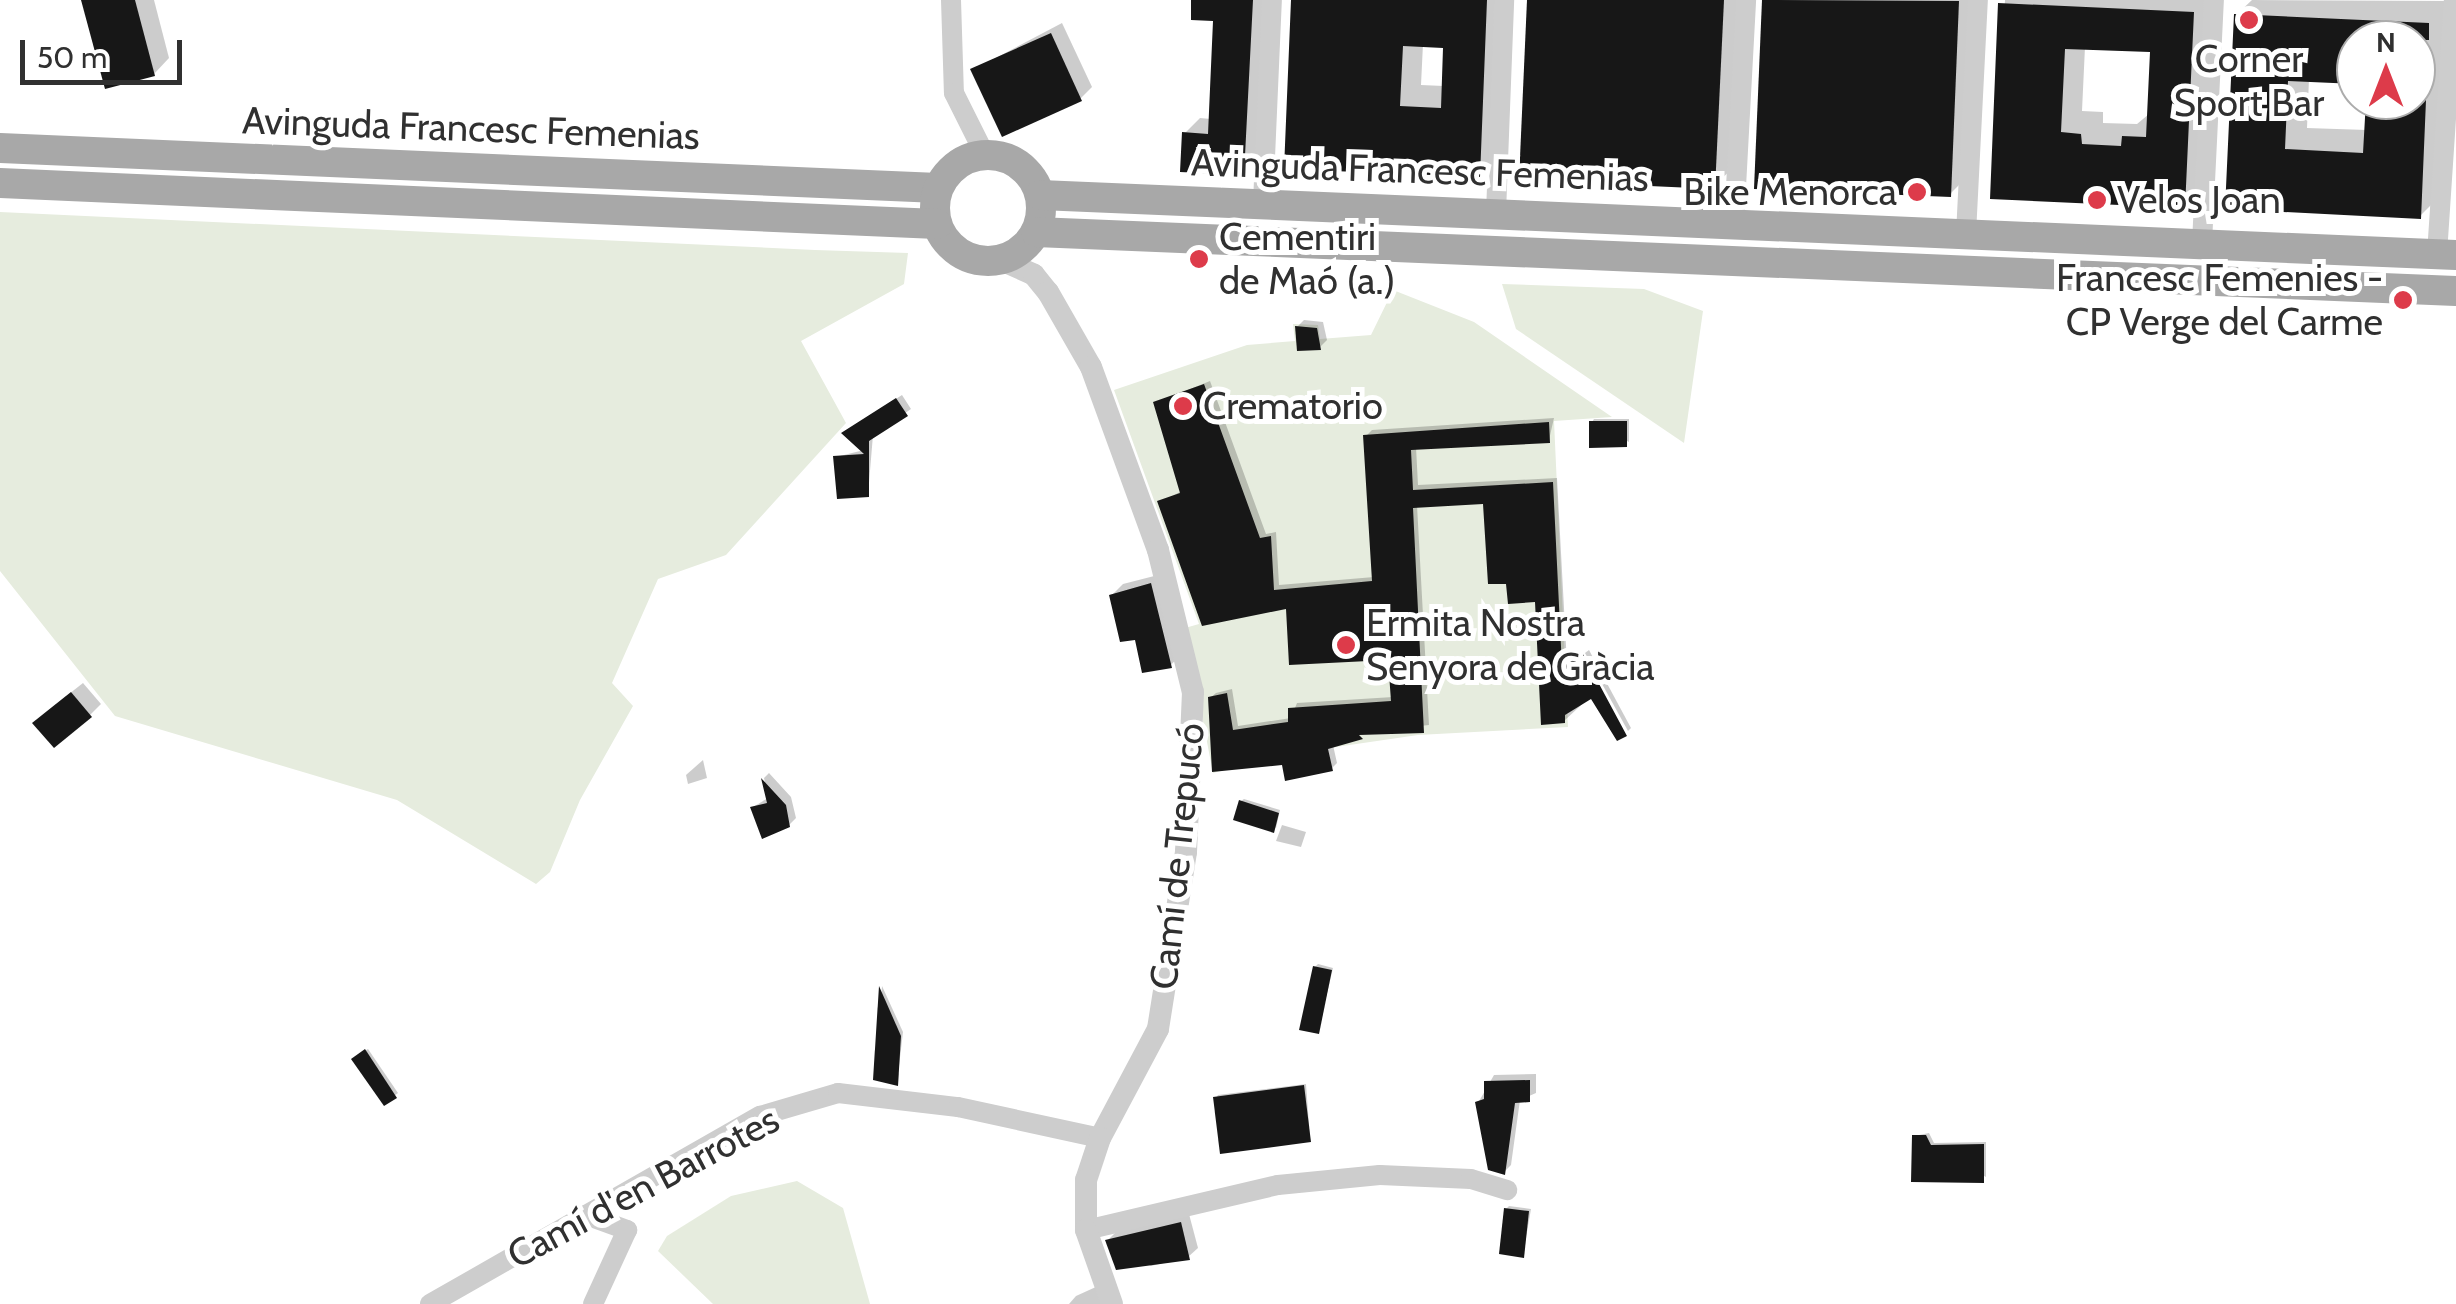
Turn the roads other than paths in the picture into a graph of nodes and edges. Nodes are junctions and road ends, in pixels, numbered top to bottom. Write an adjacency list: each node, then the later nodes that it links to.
1 (951, 0): 9 (street)
2 (1272, 0): 13 (street)
3 (1504, 0): 14 (street)
4 (1746, 0): 16 (street)
5 (1978, 0): 18 (street)
6 (2214, 0): 19 (street)
7 (2454, 0): 20 (street)
8 (0, 148): 11 (main road, Avinguda Francesc Femenias)
9 (985, 155): 11 (main road); 12 (main road)
10 (0, 183): 15 (main road, Avinguda Francesc Femenias)
11 (938, 188): 15 (main road)
12 (1040, 195): 13 (main road, Avinguda Francesc Femenias); 17 (main road)
13 (1263, 203): 14 (main road, Avinguda Francesc Femenias)
14 (1496, 213): 16 (main road, Avinguda Francesc Femenias)
15 (937, 224): 21 (main road)
16 (1734, 224): 18 (main road, Avinguda Francesc Femenias)
17 (1036, 232): 21 (main road); 22 (main road, Avinguda Francesc Femenias)
18 (1966, 234): 19 (main road, Avinguda Francesc Femenias)
19 (2202, 243): 20 (main road, Avinguda Francesc Femenias)
20 (2446, 255)
21 (1001, 260): 23 (street, Camí de Trepucó)
22 (2456, 292)
23 (1100, 1138): 25 (street, Camí d'en Barrotes); 26 (street, Camí de Trepucó)
24 (1508, 1190): 26 (street)
25 (586, 1216): 27 (street, Camí d'en Barrotes); 28 (street)
26 (1086, 1230): 29 (street, Camí de Trepucó)
27 (430, 1304)
28 (594, 1304)
29 (1112, 1304)

